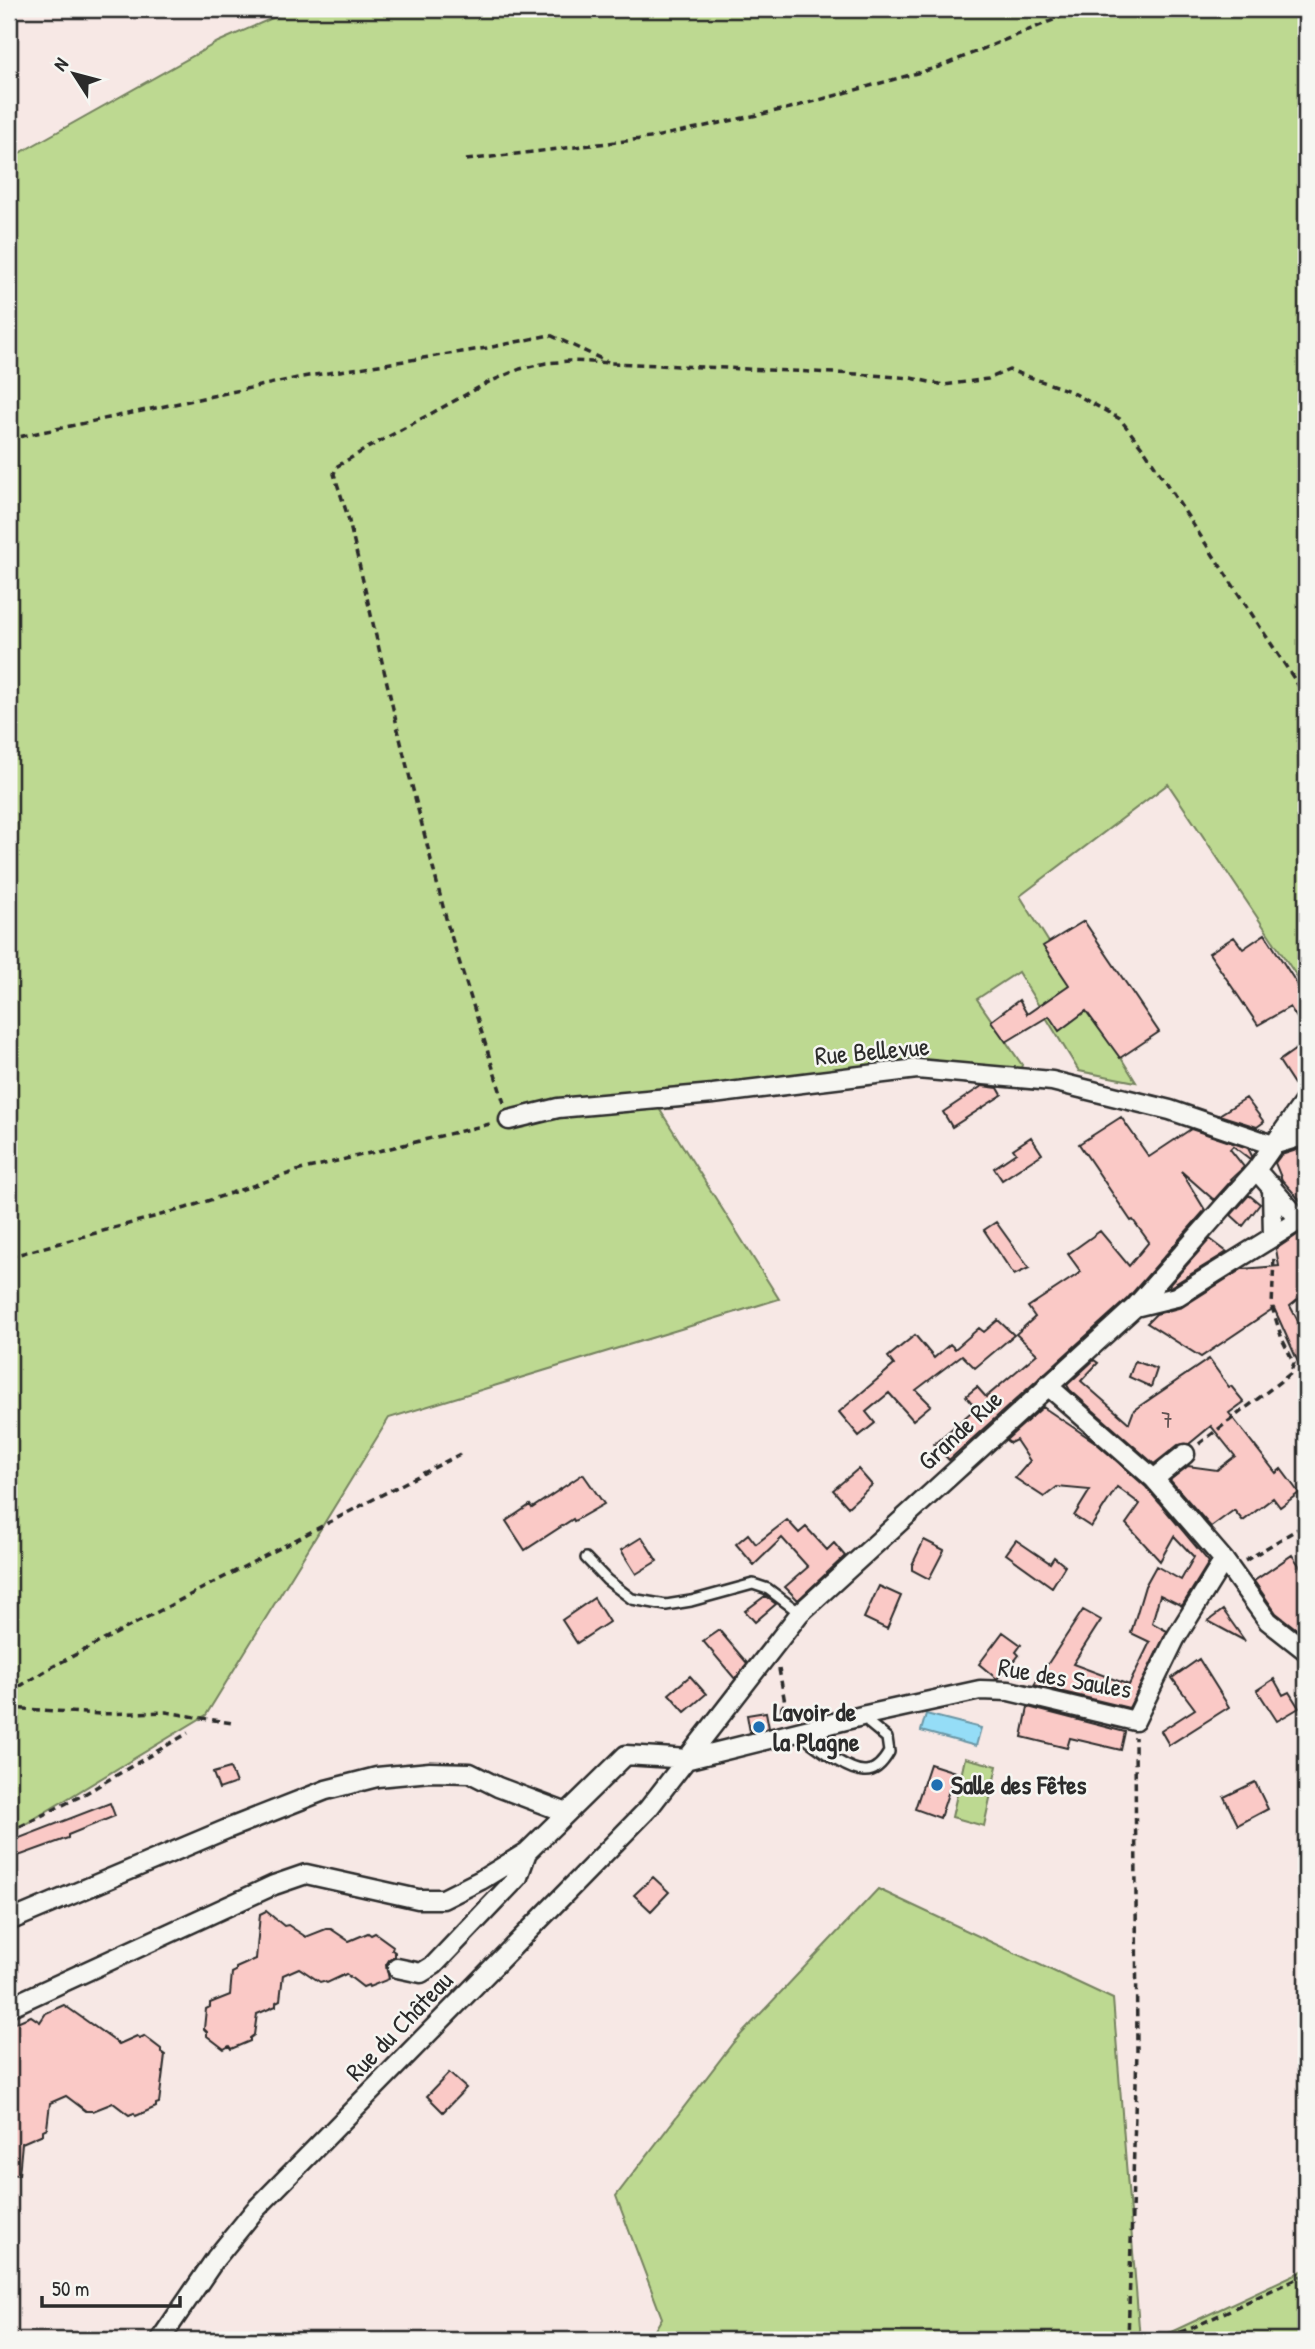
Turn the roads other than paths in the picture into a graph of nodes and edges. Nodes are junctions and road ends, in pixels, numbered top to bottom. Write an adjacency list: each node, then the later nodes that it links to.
1 (1306, 1098): 4 (street, Grande Rue)
2 (509, 1120): 4 (street, Rue Bellevue)
3 (1306, 1135): 4 (street)
4 (1273, 1145): 5 (street, Grande Rue)
5 (1256, 1170): 6 (street); 9 (street, Grande Rue)
6 (1272, 1186): 7 (street); 8 (street)
7 (1303, 1220): 8 (street)
8 (1273, 1237): 9 (street)
9 (1135, 1307): 10 (street, Grande Rue)
10 (1047, 1385): 12 (street); 15 (street, Grande Rue)
11 (1185, 1454): 12 (street)
12 (1154, 1479): 14 (street)
13 (586, 1558): 15 (lane)
14 (1228, 1565): 16 (street); 17 (street, Rue des Saules)
15 (800, 1613): 19 (street, Grande Rue)
16 (1306, 1651)
17 (866, 1715): 18 (street, Rue des Saules); 18 (lane)
18 (798, 1733): 19 (street, Rue des Saules)
19 (689, 1759): 20 (street, Rue des Saules); 25 (street, Rue du Château)
20 (567, 1813): 21 (street, Rue des Saules); 22 (street)
21 (527, 1852): 23 (street); 24 (street)
22 (9, 1921)
23 (397, 1968)
24 (9, 2007)
25 (160, 2340)

